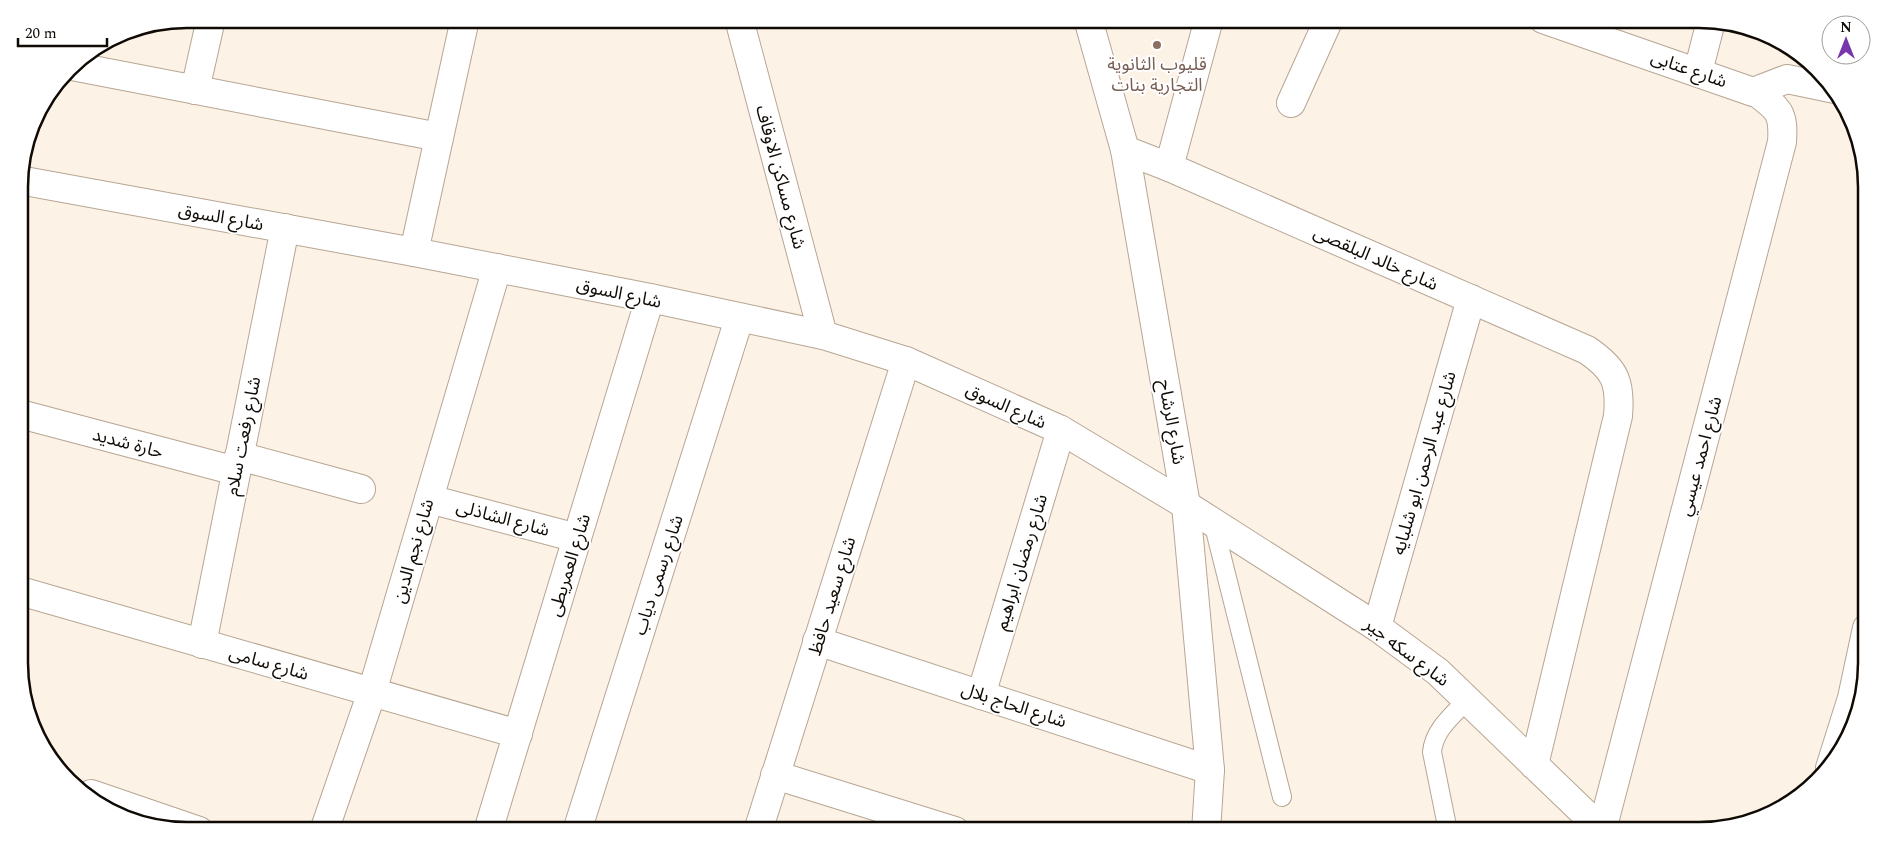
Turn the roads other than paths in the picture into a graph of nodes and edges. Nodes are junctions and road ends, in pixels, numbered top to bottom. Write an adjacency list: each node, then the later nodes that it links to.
1 (209, 28): 12 (street)
2 (462, 28): 15 (street)
3 (742, 28): 25 (street, شارع مساكن الاوقاف)
4 (1091, 28): 16 (street, شارع الرشاح)
5 (1207, 28): 17 (street)
6 (1325, 28): 14 (street)
7 (1569, 28): 10 (street, شارع عتابى)
8 (1709, 28): 10 (street)
9 (81, 68): 12 (street)
10 (1698, 72): 13 (street, شارع عتابى)
11 (1823, 87): 13 (street)
12 (195, 90): 15 (street)
13 (1756, 92): 57 (street, شارع احمد عيسي)
14 (1291, 103)
15 (439, 137): 20 (street)
16 (1125, 150): 17 (street, شارع خالد البلقصى); 32 (street, شارع الرشاح)
17 (1169, 167): 23 (street, شارع خالد البلقصى)
18 (28, 182): 19 (street, شارع السوق)
19 (284, 228): 20 (street, شارع السوق); 29 (street, شارع رفعت سلام)
20 (414, 252): 21 (street, شارع السوق)
21 (497, 268): 22 (street, شارع السوق); 31 (street, شارع نجم الدين)
22 (650, 298): 24 (street, شارع السوق); 34 (street, شارع العمريطى)
23 (1471, 300): 36 (street, شارع عبد الرحمن ابو شلبايه); 43 (street, شارع خالد البلقصى)
24 (739, 319): 25 (street, شارع السوق); 52 (street, شارع رسمى دياب)
25 (823, 335): 26 (street, شارع السوق)
26 (906, 361): 28 (street, شارع السوق); 37 (street, شارع سعيد حافظ)
27 (28, 416): 29 (street, حارة شديد)
28 (1061, 430): 32 (street, شارع السوق); 40 (street, شارع رمضان ابراهيم)
29 (238, 464): 30 (street, حارة شديد); 38 (street, شارع رفعت سلام)
30 (361, 489)
31 (429, 498): 34 (street, شارع الشاذلى); 39 (street, شارع نجم الدين)
32 (1186, 505): 33 (street, شارع سكه جير); 44 (street, شارع الرشاح)
33 (1213, 522): 36 (street, شارع سكه جير); 46 (lane)
34 (577, 538): 42 (street, شارع العمريطى)
35 (27, 594): 38 (street, شارع سامى)
36 (1377, 627): 41 (street, شارع سكه جير)
37 (818, 641): 40 (street, شارع الحاج بلال); 45 (street, شارع سعيد حافظ)
38 (202, 644): 39 (street, شارع سامى)
39 (372, 692): 42 (street, شارع سامى); 50 (street, شارع نجم الدين)
40 (981, 694): 44 (street, شارع الحاج بلال)
41 (1467, 700): 43 (street, شارع سكه جير); 49 (lane)
42 (518, 734): 51 (street, شارع العمريطى)
43 (1534, 765): 56 (street, شارع سكه جير)
44 (1210, 770): 55 (street, شارع الرشاح)
45 (775, 775): 53 (street, شارع سعيد حافظ); 54 (street)
46 (1282, 796)
47 (102, 798): 48 (street)
48 (170, 821)
49 (1446, 821)
50 (327, 822)
51 (491, 822)
52 (581, 822)
53 (761, 822)
54 (926, 822)
55 (1208, 822)
56 (1593, 822)
57 (1604, 822)

